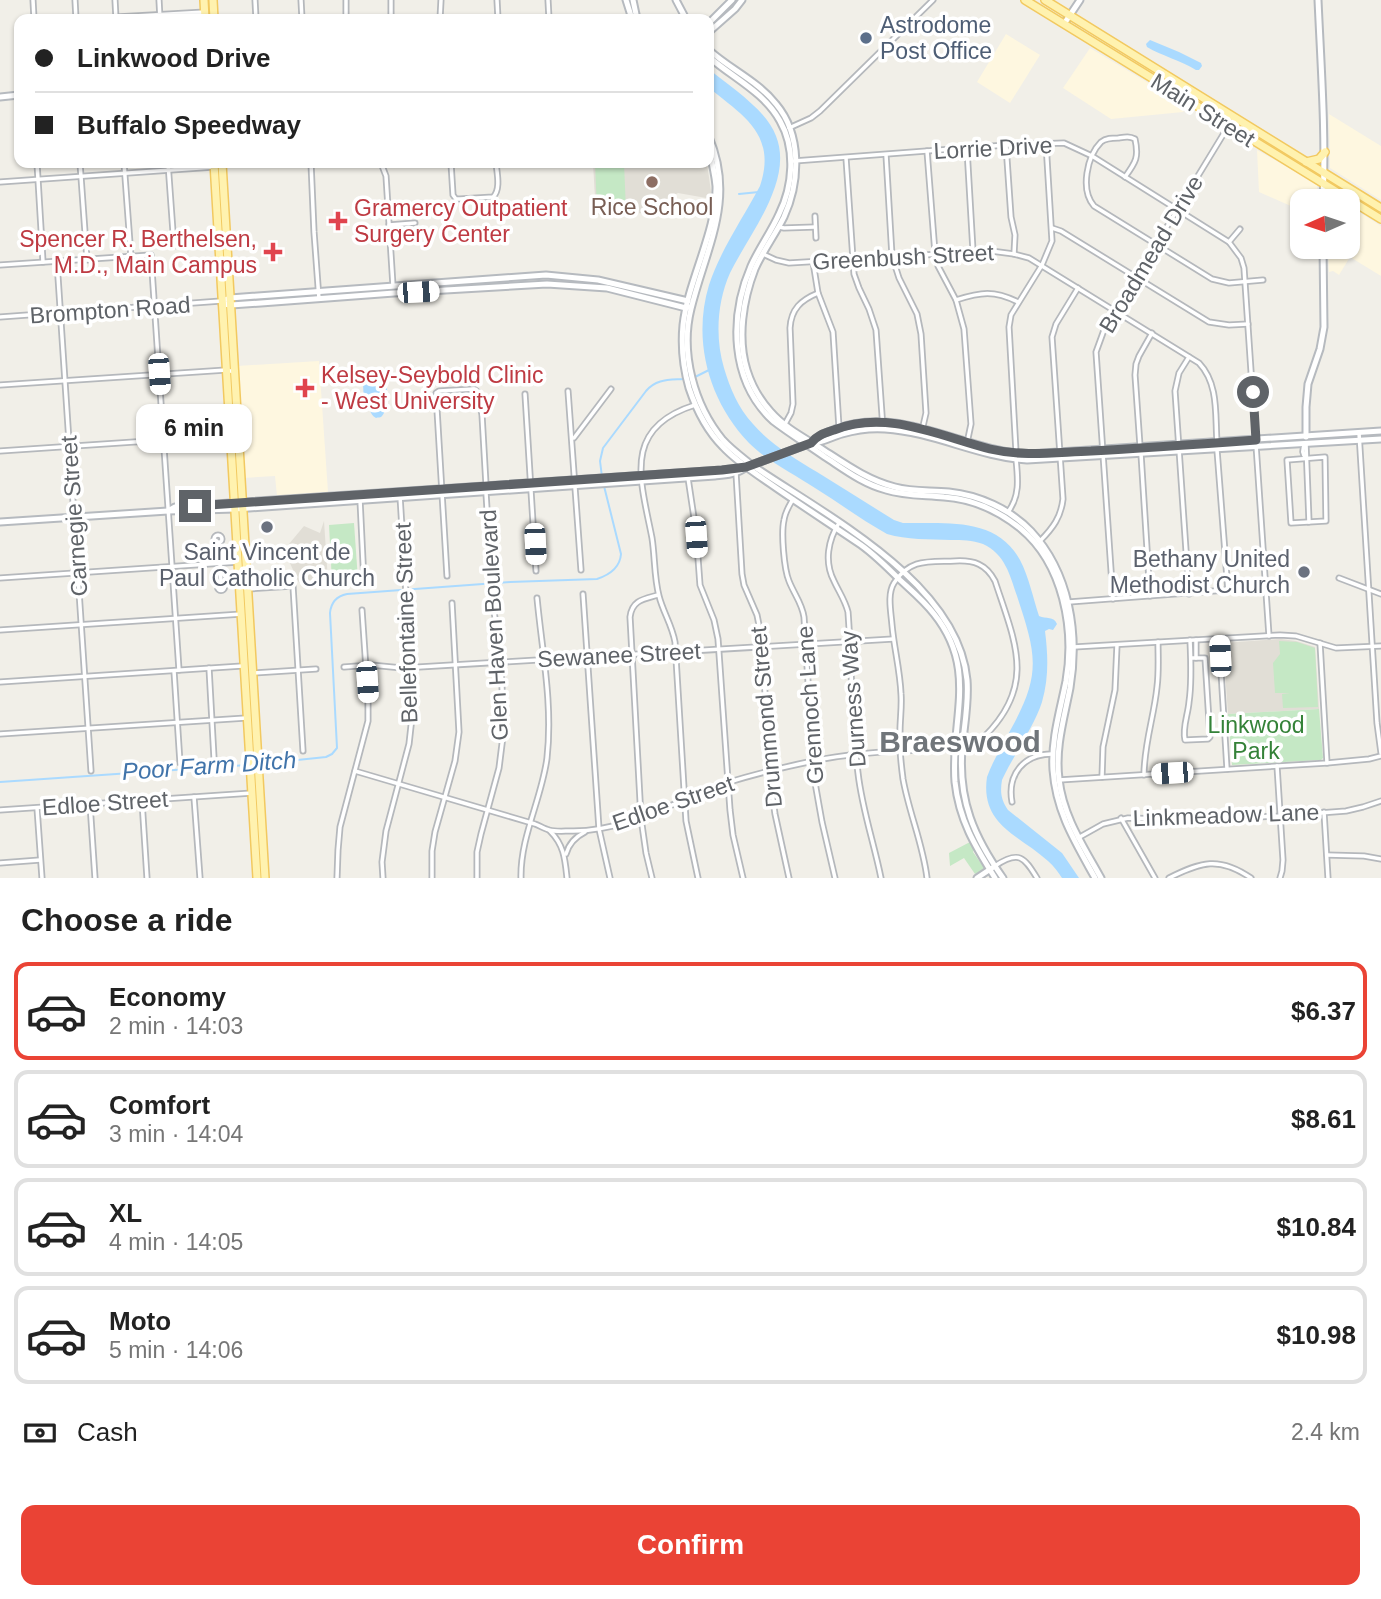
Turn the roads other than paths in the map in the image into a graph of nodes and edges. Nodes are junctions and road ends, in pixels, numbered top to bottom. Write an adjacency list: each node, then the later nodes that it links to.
1 (732, 0): 9 (main road)
2 (742, 0): 11 (main road)
3 (933, 0): 20 (street)
4 (1026, 0): 10 (main road, Main Street)
5 (1045, 0): 8 (main road, Main Street)
6 (1080, 0): 8 (main road)
7 (1318, 0): 25 (main road)
8 (1070, 15): 10 (main road); 14 (main road, Main Street)
9 (714, 18)
10 (1064, 24): 15 (main road, Main Street)
11 (714, 28)
12 (714, 54): 20 (main road)
13 (714, 61): 20 (main road)
14 (1166, 76): 15 (main road); 16 (main road, Main Street)
15 (1161, 83): 17 (main road, Main Street)
16 (1200, 97): 17 (main road); 18 (main road, Main Street)
17 (1195, 105): 19 (main road, Main Street)
18 (1234, 118): 19 (main road); 30 (main road, Main Street)
19 (1229, 125): 48 (main road, Main Street); 53 (street, Broadmead Drive)
20 (787, 128): 29 (main road)
21 (1046, 143): 22 (street, Lorrie Drive); 27 (street, Lorrie Drive); 60 (street)
22 (1006, 145): 23 (street, Lorrie Drive); 69 (street)
23 (967, 149): 24 (street, Lorrie Drive); 66 (street)
24 (927, 151): 26 (street, Lorrie Drive); 68 (street)
25 (1325, 152): 30 (main road); 43 (main road)
26 (886, 155): 28 (street, Lorrie Drive); 70 (street)
27 (1092, 156): 45 (street, Lorrie Drive); 45 (street); 64 (street)
28 (846, 158): 29 (street, Lorrie Drive); 72 (street)
29 (793, 161): 58 (main road); 67 (main road)
30 (1306, 162): 43 (main road, Main Street)
31 (37, 168): 46 (street)
32 (80, 168): 44 (street)
33 (124, 168): 42 (street)
34 (181, 168): 41 (street)
35 (218, 168): 94 (main road)
36 (311, 168): 92 (street)
37 (384, 168): 57 (street)
38 (451, 168): 39 (street)
39 (496, 168)
40 (713, 168): 97 (main road)
41 (168, 170): 42 (street); 65 (street)
42 (125, 173): 44 (street); 71 (street)
43 (1324, 173): 48 (main road); 52 (main road, Main Street)
44 (81, 176): 46 (street); 74 (street)
45 (1125, 177): 53 (street, Lorrie Drive)
46 (38, 179): 47 (street); 75 (street)
47 (0, 182)
48 (1324, 184): 49 (main road); 50 (main road, Main Street)
49 (1324, 189)
50 (1332, 189)
51 (1360, 206): 55 (main road, Main Street)
52 (1381, 208)
53 (1177, 210): 63 (street, Lorrie Drive); 64 (street, Broadmead Drive)
54 (815, 216): 59 (street)
55 (1381, 219)
56 (415, 223): 57 (street)
57 (389, 225): 88 (street)
58 (779, 227): 59 (street); 67 (main road)
59 (816, 227): 62 (street)
60 (1052, 228): 79 (street); 80 (street)
61 (1240, 229): 63 (street)
62 (816, 238)
63 (1229, 242): 84 (street)
64 (1156, 244): 80 (street, Broadmead Drive); 84 (street)
65 (174, 246)
66 (973, 251): 68 (street, Greenbush Street); 69 (street, Greenbush Street)
67 (760, 253): 77 (street, Greenbush Street); 113 (main road); 120 (main road)
68 (935, 253): 70 (street, Greenbush Street); 93 (street)
69 (1014, 254): 79 (street, Greenbush Street)
70 (892, 256): 72 (street, Greenbush Street); 117 (street)
71 (131, 257): 74 (street); 98 (street)
72 (852, 259): 77 (street, Greenbush Street); 114 (street)
73 (1323, 259): 125 (main road)
74 (87, 260): 76 (street)
75 (43, 262): 76 (street); 78 (street)
76 (57, 262): 100 (street, Carnegie Street)
77 (813, 262): 89 (street)
78 (0, 265)
79 (1042, 265): 86 (street, Greenbush Street); 96 (street)
80 (1136, 276): 99 (street, Broadmead Drive); 102 (street)
81 (597, 280): 83 (main road, Brompton Road); 85 (main road); 91 (main road, Brompton Road)
82 (1263, 280): 84 (street)
83 (467, 281): 87 (main road); 88 (main road, Brompton Road)
84 (1245, 281): 102 (street)
85 (596, 288): 87 (main road, Brompton Road); 91 (main road, Brompton Road)
86 (1078, 288): 99 (street, Greenbush Street); 138 (street)
87 (467, 289): 88 (main road, Brompton Road)
88 (394, 290): 92 (main road, Brompton Road)
89 (818, 293): 113 (street); 115 (street)
90 (282, 294): 92 (main road, Brompton Road); 94 (main road, Brompton Road); 95 (main road)
91 (643, 294): 97 (main road, Brompton Road)
92 (319, 295): 95 (main road, Brompton Road)
93 (956, 300): 96 (street); 129 (street)
94 (225, 302): 95 (main road, Brompton Road); 98 (street, Brompton Road); 105 (main road)
95 (282, 302)
96 (1018, 302): 140 (street)
97 (689, 305): 112 (main road)
98 (154, 307): 100 (street, Brompton Road); 106 (street)
99 (1116, 310): 103 (street, Greenbush Street); 137 (street, Broadmead Drive)
100 (60, 313): 101 (street, Brompton Road); 107 (street, Carnegie Street)
101 (0, 317)
102 (1248, 324): 127 (street)
103 (1152, 333): 104 (street, Greenbush Street); 136 (street)
104 (1189, 357): 131 (street, Greenbush Street); 132 (street)
105 (230, 371): 106 (street); 119 (main road)
106 (159, 374): 107 (street); 122 (street)
107 (65, 381): 108 (street); 130 (street, Carnegie Street)
108 (0, 385)
109 (611, 389): 123 (street)
110 (568, 391): 123 (street)
111 (525, 394): 149 (street)
112 (698, 404): 139 (main road); 143 (main road); 147 (street)
113 (785, 424): 128 (main road)
114 (883, 426): 115 (main road); 117 (main road)
115 (840, 431): 124 (main road); 128 (main road)
116 (1381, 431): 118 (main road)
117 (922, 432): 129 (main road)
118 (1359, 433): 125 (main road); 126 (street)
119 (234, 435): 122 (street); 156 (main road)
120 (793, 436): 128 (main road); 133 (main road)
121 (1381, 439): 126 (main road)
122 (163, 440): 130 (street); 157 (street)
123 (573, 440): 148 (street)
124 (825, 440): 128 (main road); 135 (main road)
125 (1306, 440): 126 (main road); 127 (main road); 141 (street)
126 (1359, 440): 179 (street)
127 (1256, 443): 131 (main road); 177 (street)
128 (809, 444): 133 (main road); 135 (main road); 158 (main road)
129 (967, 445): 140 (main road)
130 (69, 446): 134 (street); 159 (street, Carnegie Street)
131 (1217, 446): 132 (main road); 180 (street, Greenbush Street)
132 (1179, 448): 136 (main road); 182 (street)
133 (792, 449): 142 (main road)
134 (0, 451)
135 (825, 451): 158 (main road)
136 (1140, 451): 137 (main road); 185 (street)
137 (1102, 453): 138 (main road); 187 (street, Broadmead Drive)
138 (1060, 455): 140 (main road); 164 (street)
139 (732, 456): 143 (main road); 144 (main road)
140 (1016, 457): 158 (street)
141 (1306, 458): 161 (street); 161 (street); 161 (street)
142 (764, 460): 143 (main road); 145 (main road)
143 (749, 466): 144 (main road); 145 (main road); 153 (main road)
144 (733, 470): 146 (main road); 204 (street, Drummond Street)
145 (764, 473): 153 (main road)
146 (687, 475): 147 (main road); 208 (street)
147 (640, 479): 148 (main road); 184 (street)
148 (575, 483): 149 (main road); 168 (street)
149 (531, 486): 150 (main road); 169 (street)
150 (486, 489): 151 (main road); 151 (street, Glen Haven Boulevard); 214 (street, Glen Haven Boulevard)
151 (442, 492): 152 (main road); 172 (street)
152 (400, 494): 154 (main road); 155 (main road); 220 (street, Bellefontaine Street)
153 (794, 497): 162 (main road); 202 (street, Grennoch Lane)
154 (360, 500): 155 (main road); 175 (street)
155 (305, 501): 156 (main road)
156 (239, 505): 157 (main road); 165 (main road)
157 (168, 511): 159 (main road); 167 (street)
158 (1006, 515): 164 (main road)
159 (74, 517): 160 (main road); 170 (street, Carnegie Street)
160 (0, 522)
161 (1309, 522)
162 (837, 526): 171 (main road); 199 (street, Durness Way)
163 (219, 542): 166 (street)
164 (1038, 543): 188 (main road)
165 (242, 562): 166 (street); 178 (main road)
166 (220, 563): 167 (street); 176 (street)
167 (172, 566): 170 (street); 192 (street)
168 (581, 570)
169 (536, 571)
170 (78, 573): 173 (street); 193 (street, Carnegie Street)
171 (900, 575): 196 (street); 232 (main road); 232 (street)
172 (447, 576)
173 (0, 578)
174 (1339, 578): 179 (street)
175 (364, 582)
176 (221, 583)
177 (1266, 587): 180 (street); 195 (street)
178 (244, 590): 191 (main road); 222 (street)
179 (1368, 590): 183 (street); 206 (street)
180 (1228, 591): 182 (street)
181 (583, 594): 211 (street)
182 (1189, 594): 185 (street)
183 (1381, 594)
184 (658, 595): 209 (street); 210 (street)
185 (1150, 596): 187 (street)
186 (537, 598): 213 (street)
187 (1113, 599): 188 (street)
188 (1065, 602): 207 (main road)
189 (452, 603): 216 (street)
190 (362, 610): 215 (street)
191 (245, 614): 192 (street); 217 (main road); 224 (main road)
192 (175, 618): 193 (street); 223 (street)
193 (81, 625): 194 (street); 225 (street, Carnegie Street)
194 (0, 630)
195 (1269, 636): 197 (street); 201 (street)
196 (893, 639): 199 (street, Sewanee Street); 234 (street)
197 (1219, 639): 198 (street); 243 (street)
198 (1193, 640): 200 (street); 212 (street)
199 (850, 641): 202 (street, Sewanee Street); 235 (street, Durness Way)
200 (1158, 642): 203 (street); 247 (street)
201 (1320, 643): 206 (street); 241 (street)
202 (806, 644): 204 (street, Sewanee Street); 239 (street, Grennoch Lane)
203 (1116, 645): 207 (street); 248 (street)
204 (762, 646): 208 (street, Sewanee Street); 246 (street, Drummond Street)
205 (1381, 646): 206 (street)
206 (1372, 647): 237 (street)
207 (1071, 648): 236 (main road)
208 (719, 649): 209 (street, Sewanee Street); 250 (street)
209 (676, 652): 210 (street, Sewanee Street); 255 (street)
210 (632, 654): 211 (street, Sewanee Street); 265 (street)
211 (588, 657): 213 (street, Sewanee Street); 268 (street)
212 (1194, 658): 212 (street)
213 (545, 660): 214 (street, Sewanee Street); 267 (street)
214 (501, 662): 216 (street, Sewanee Street); 262 (street, Glen Haven Boulevard)
215 (366, 665): 218 (street, Sewanee Street); 220 (street, Sewanee Street); 245 (street)
216 (456, 665): 220 (street, Sewanee Street); 254 (street)
217 (244, 666): 219 (street); 224 (main road); 227 (main road)
218 (344, 667)
219 (209, 668): 223 (street); 228 (street)
220 (411, 668): 251 (street, Bellefontaine Street)
221 (316, 669): 222 (street)
222 (298, 670): 224 (street); 233 (street)
223 (176, 671): 225 (street); 229 (street)
224 (253, 673): 227 (main road)
225 (85, 677): 226 (street); 230 (street, Carnegie Street)
226 (0, 682)
227 (251, 716): 228 (street); 252 (main road)
228 (212, 720): 229 (street); 238 (street)
229 (177, 722): 230 (street); 240 (street)
230 (88, 728): 231 (street); 244 (street, Carnegie Street)
231 (0, 734)
232 (959, 749): 234 (street, Edloe Street); 278 (main road)
233 (303, 751)
234 (900, 751): 235 (street, Edloe Street); 298 (street)
235 (856, 754): 239 (street, Edloe Street); 297 (street, Durness Way)
236 (1055, 754): 249 (main road); 258 (street)
237 (1381, 754): 241 (street)
238 (214, 758)
239 (813, 761): 246 (street, Edloe Street); 296 (street, Grennoch Lane)
240 (180, 763)
241 (1327, 763): 242 (street)
242 (1277, 766): 243 (street); 264 (street)
243 (1227, 769): 247 (street)
244 (91, 771)
245 (355, 771): 251 (street, Edloe Street); 285 (street)
246 (770, 771): 250 (street, Edloe Street); 295 (street, Drummond Street)
247 (1144, 775): 248 (street)
248 (1102, 777): 249 (street)
249 (1056, 780): 272 (main road)
250 (727, 783): 255 (street, Edloe Street); 294 (street)
251 (398, 784): 254 (street, Edloe Street); 286 (street, Bellefontaine Street)
252 (256, 793): 253 (street, Edloe Street); 271 (main road)
253 (194, 797): 256 (street, Edloe Street); 282 (street)
254 (445, 798): 262 (street, Edloe Street); 287 (street)
255 (685, 799): 265 (street, Edloe Street); 293 (street)
256 (142, 801): 259 (street, Edloe Street); 281 (street)
257 (1381, 801): 263 (street, Linkmeadow Lane)
258 (1012, 803)
259 (90, 804): 260 (street, Edloe Street); 280 (street)
260 (37, 808): 261 (street, Edloe Street); 276 (street)
261 (0, 810)
262 (488, 810): 267 (street, Edloe Street); 288 (street, Glen Haven Boulevard)
263 (1324, 812): 264 (street, Linkmeadow Lane); 273 (street)
264 (1280, 816): 266 (street, Linkmeadow Lane); 308 (street)
265 (641, 818): 268 (street, Edloe Street); 292 (street)
266 (1121, 818): 272 (street, Linkmeadow Lane); 305 (street)
267 (531, 822): 269 (street, Edloe Street); 289 (street)
268 (599, 829): 270 (street, Edloe Street); 291 (street)
269 (549, 830): 270 (street, Edloe Street); 274 (street)
270 (587, 831): 274 (street)
271 (259, 833): 283 (main road); 284 (main road)
272 (1077, 839): 303 (main road); 304 (main road)
273 (1327, 855): 275 (street); 309 (street)
274 (565, 857): 290 (street)
275 (1381, 859)
276 (41, 860): 277 (street); 279 (street)
277 (0, 863)
278 (992, 868): 299 (main road); 300 (main road); 301 (main road); 302 (street)
279 (42, 878)
280 (94, 878)
281 (147, 878)
282 (200, 878)
283 (257, 878)
284 (265, 878)
285 (337, 878)
286 (383, 878)
287 (432, 878)
288 (477, 878)
289 (522, 878)
290 (566, 878)
291 (610, 878)
292 (652, 878)
293 (698, 878)
294 (743, 878)
295 (789, 878)
296 (835, 878)
297 (881, 878)
298 (928, 878)
299 (977, 878)
300 (995, 878)
301 (1003, 878)
302 (1037, 878)
303 (1095, 878)
304 (1101, 878)
305 (1155, 878)
306 (1169, 878): 307 (street)
307 (1251, 878)
308 (1280, 878)
309 (1328, 878)

